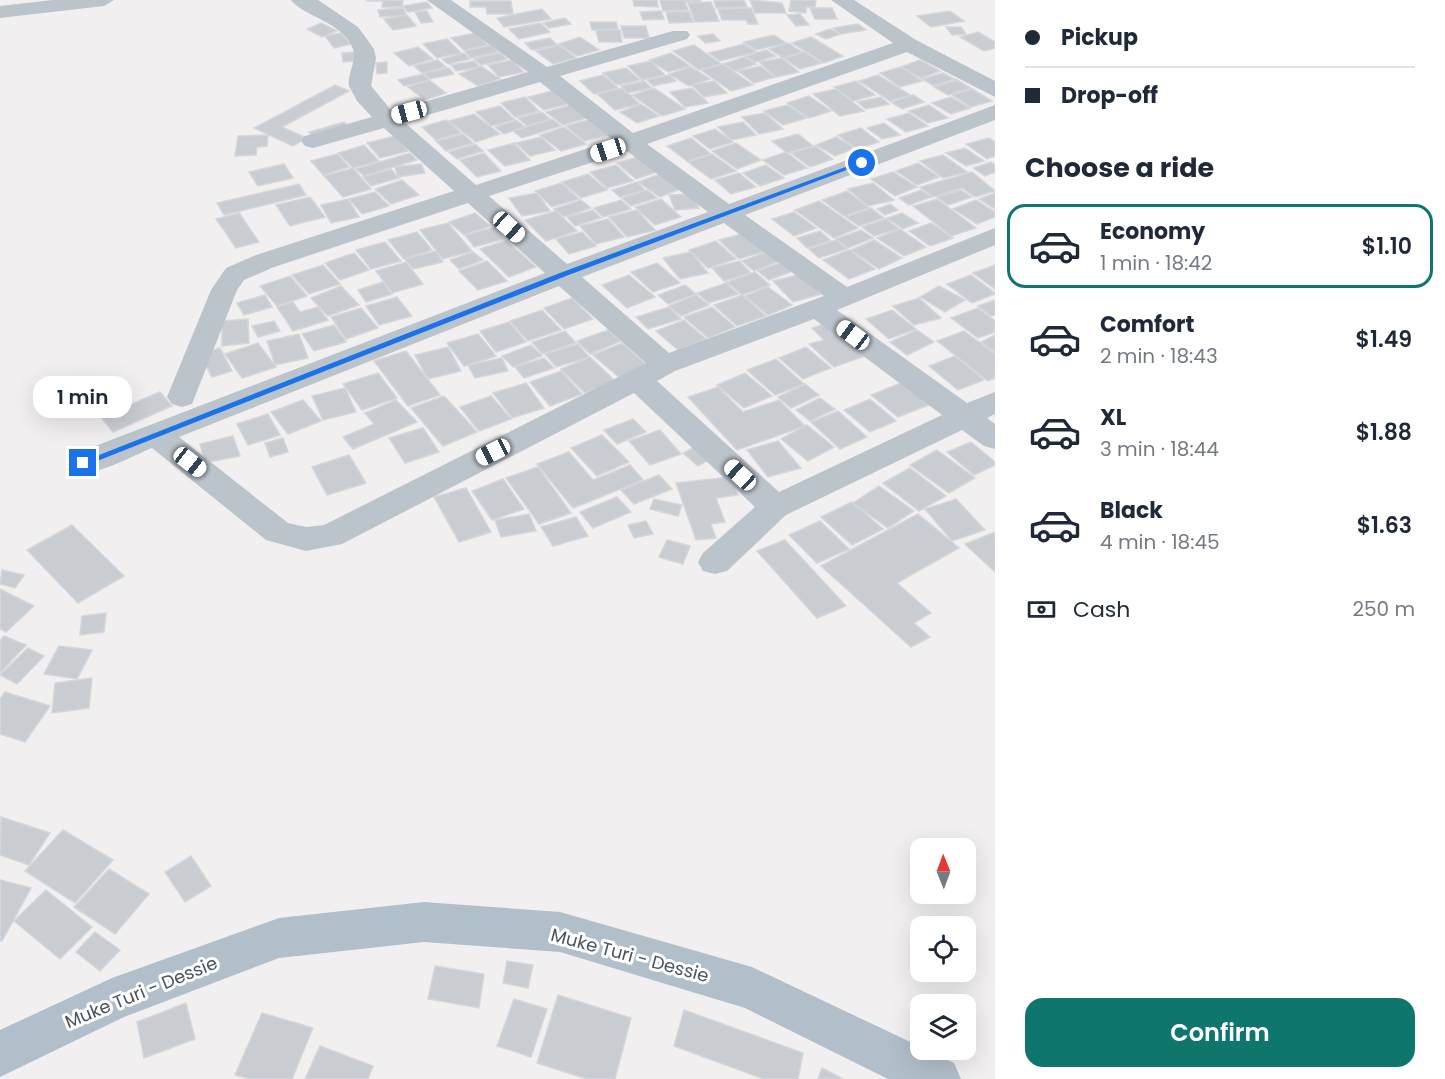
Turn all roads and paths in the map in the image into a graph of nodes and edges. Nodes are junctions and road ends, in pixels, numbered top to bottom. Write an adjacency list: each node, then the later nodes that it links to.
1 (104, 0): 5 (street)
2 (301, 0): 11 (street)
3 (437, 0): 8 (street)
4 (841, 0): 7 (street)
5 (0, 12)
6 (680, 34): 8 (street)
7 (909, 44): 9 (street); 13 (street)
8 (547, 75): 11 (street); 13 (street)
9 (995, 90)
10 (995, 112): 15 (street)
11 (386, 118): 12 (street); 14 (street)
12 (313, 141)
13 (631, 142): 14 (street); 15 (street)
14 (473, 195): 17 (street); 21 (street)
15 (729, 214): 17 (street); 18 (street)
16 (995, 236): 18 (street)
17 (563, 275): 19 (street); 24 (street)
18 (831, 303): 19 (street); 23 (street)
19 (665, 365): 20 (street)
20 (636, 378): 24 (street); 27 (street)
21 (182, 397)
22 (995, 402): 23 (street)
23 (962, 416): 25 (street); 27 (street)
24 (155, 434): 26 (street)
25 (995, 439)
26 (83, 463)
27 (775, 507): 28 (street)
28 (715, 562)
29 (0, 1054): 30 (main road, Muke Turi - Dessie)
30 (938, 1079)

